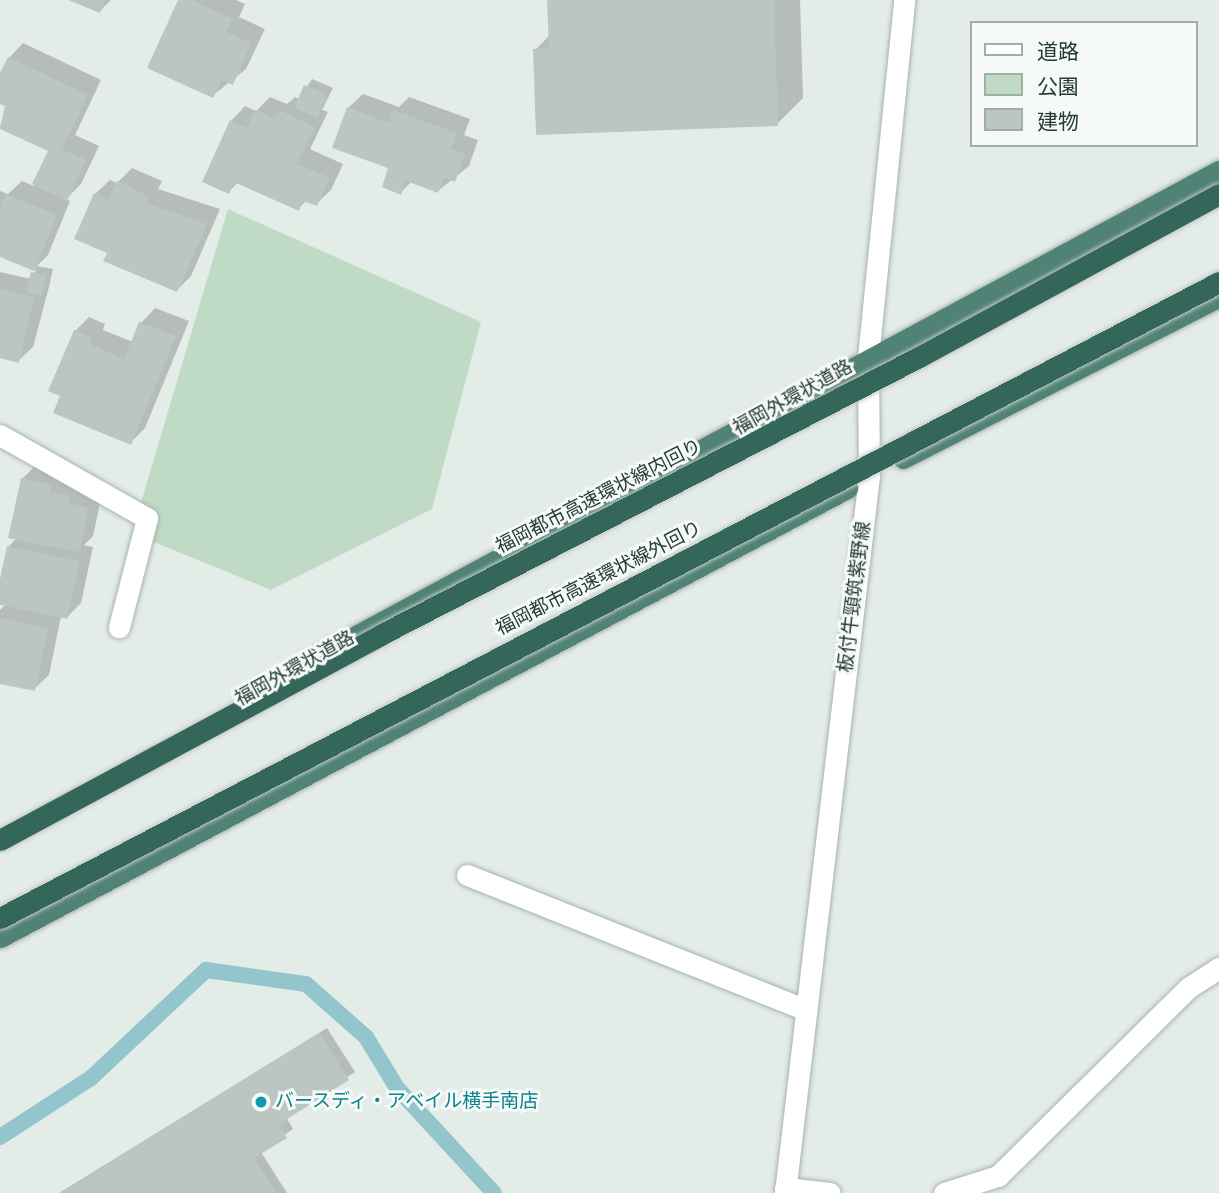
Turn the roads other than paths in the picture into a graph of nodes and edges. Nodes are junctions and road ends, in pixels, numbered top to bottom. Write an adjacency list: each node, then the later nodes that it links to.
1 (904, 0): 6 (main road, 板付牛頸筑紫野線)
2 (1219, 171): 6 (highway, 福岡外環状道路)
3 (1219, 194): 11 (highway, 福岡都市高速環状線内回り, bridge)
4 (1219, 282): 13 (highway, 福岡都市高速環状線外回り, bridge)
5 (1219, 296): 8 (highway)
6 (868, 357): 8 (main road, 板付牛頸筑紫野線); 10 (highway, 福岡外環状道路)
7 (0, 435): 9 (main road)
8 (870, 476): 14 (highway); 16 (main road, 板付牛頸筑紫野線)
9 (119, 627)
10 (0, 830)
11 (0, 839)
12 (467, 875): 16 (main road)
13 (0, 918)
14 (0, 937)
15 (1219, 968): 19 (main road)
16 (806, 1010): 17 (main road, 板付牛頸筑紫野線)
17 (785, 1191): 18 (main road)
18 (830, 1193)
19 (944, 1193)

